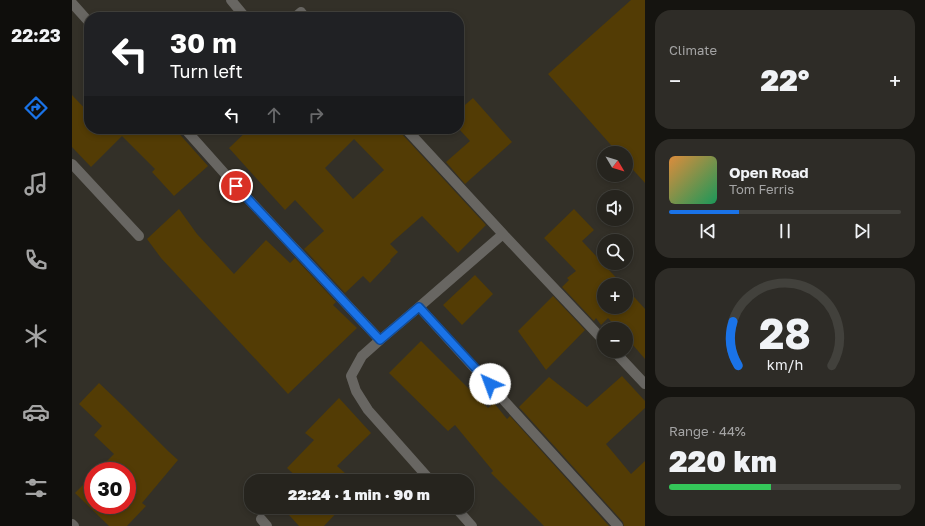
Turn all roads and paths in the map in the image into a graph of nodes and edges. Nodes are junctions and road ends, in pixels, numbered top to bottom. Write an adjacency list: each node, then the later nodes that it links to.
1 (231, 0): 3 (street)
2 (72, 3): 4 (street)
3 (241, 12)
4 (84, 16)
5 (189, 134): 12 (street)
6 (411, 134): 8 (street)
7 (72, 164): 9 (street)
8 (503, 234): 10 (street); 11 (street)
9 (139, 236)
10 (419, 307): 12 (street); 20 (street)
11 (597, 334)
12 (380, 340): 15 (street)
13 (621, 358): 14 (street)
14 (645, 384)
15 (425, 474)
16 (461, 514): 19 (street)
17 (72, 524): 18 (street)
18 (74, 526)
19 (472, 526)
20 (618, 526)

